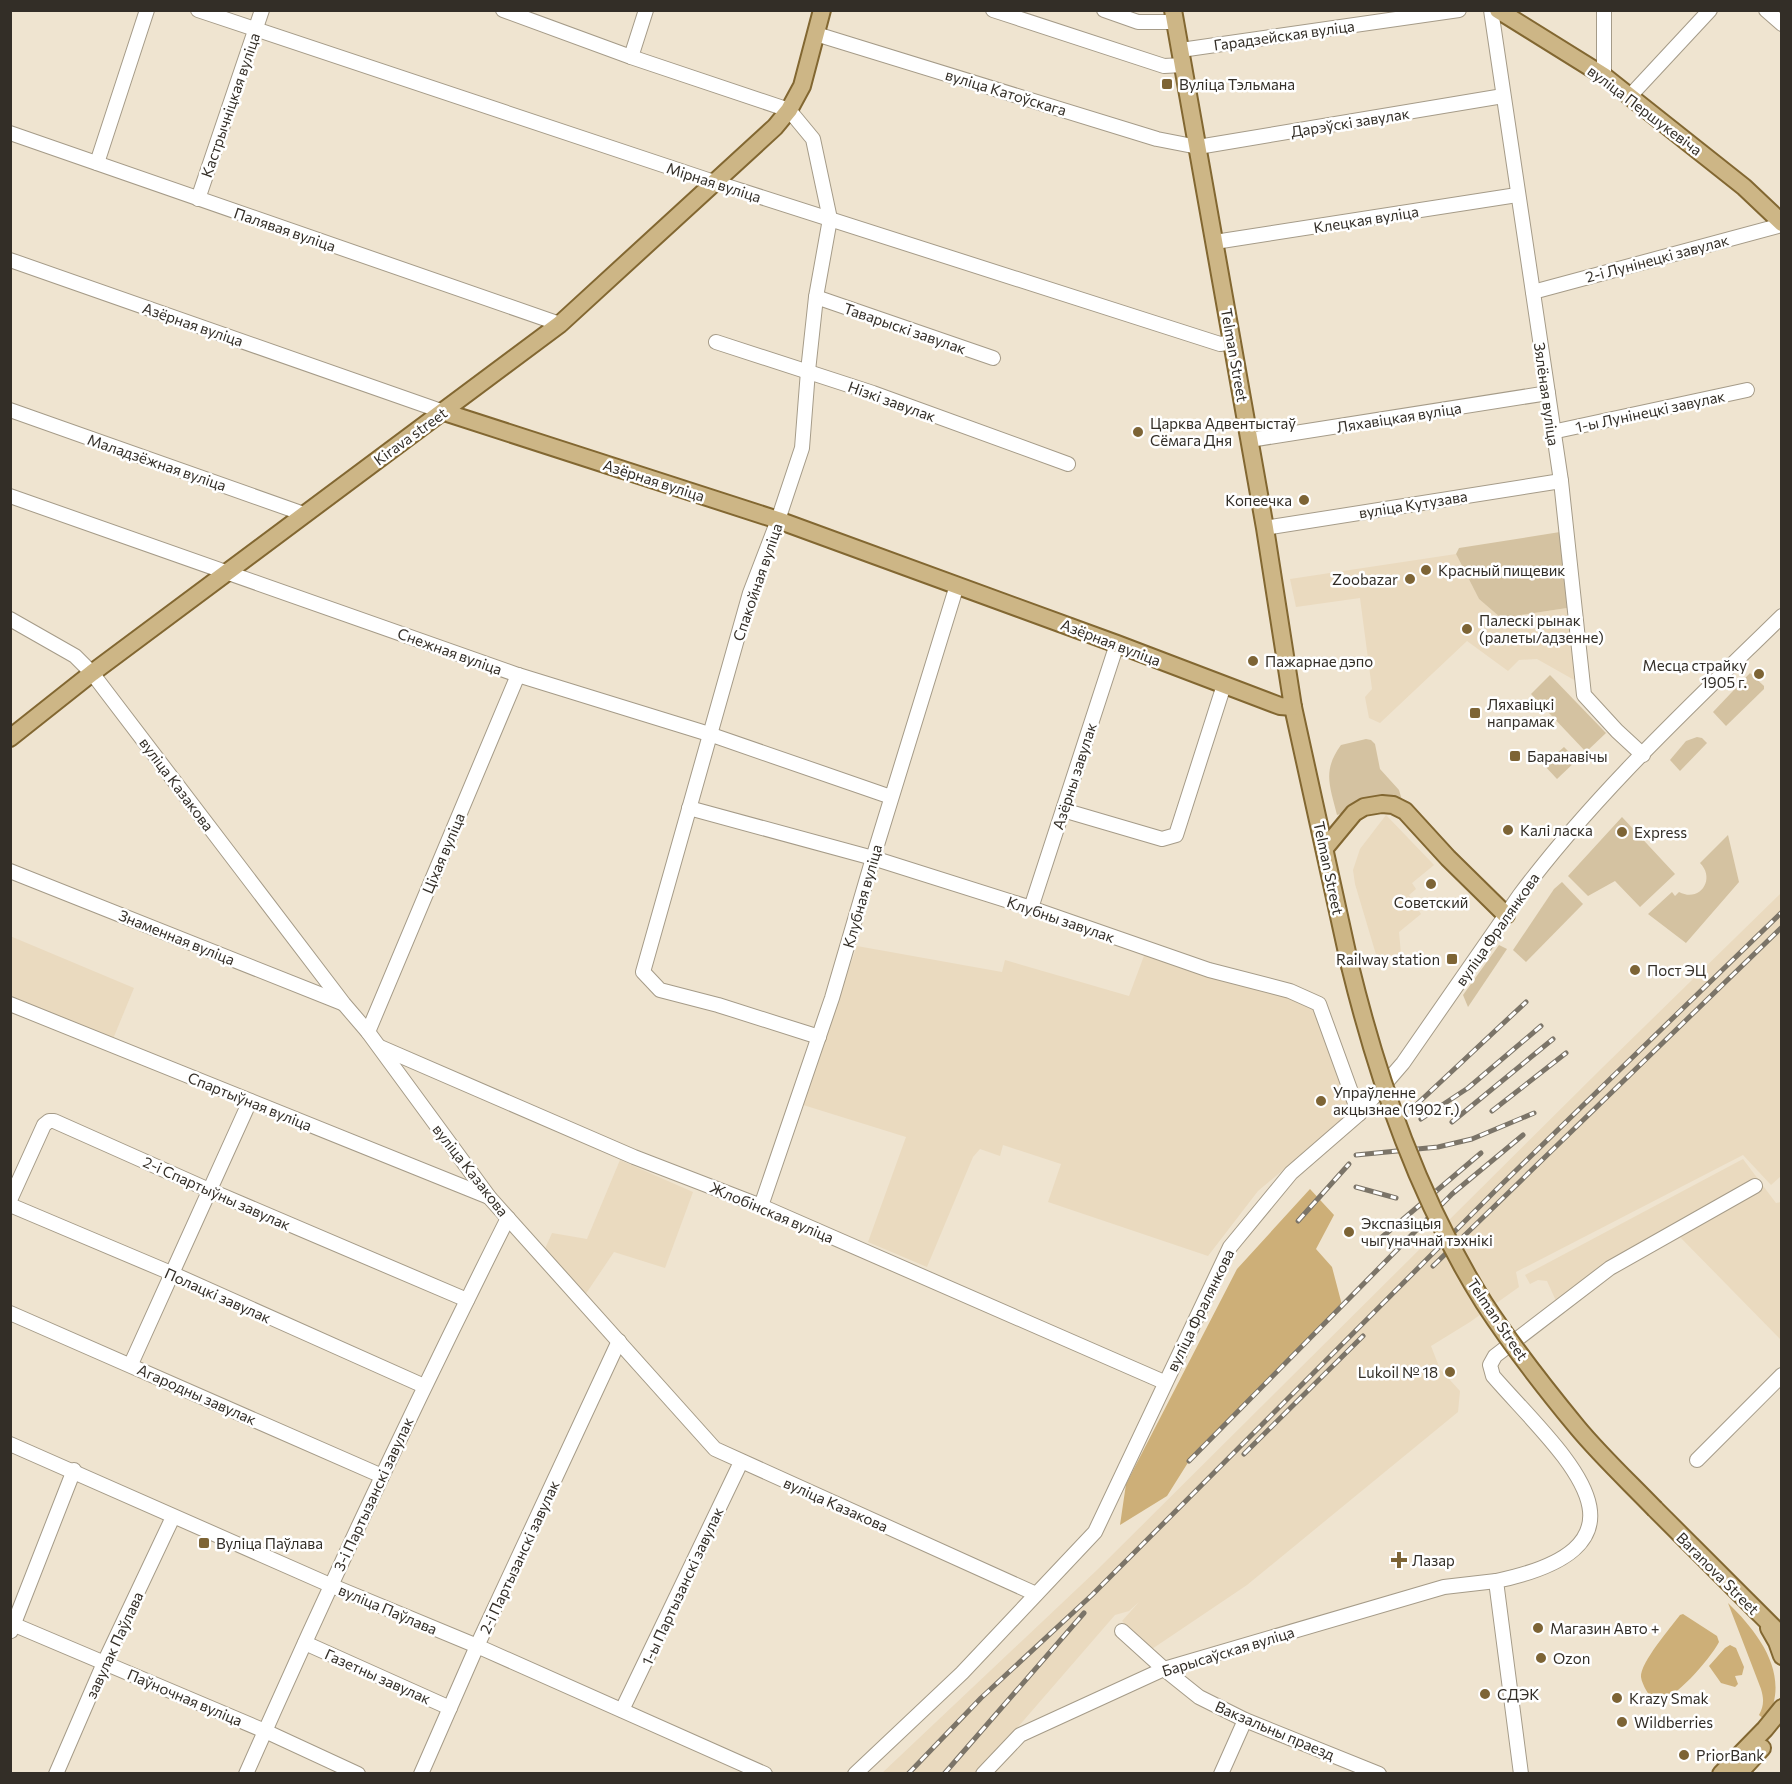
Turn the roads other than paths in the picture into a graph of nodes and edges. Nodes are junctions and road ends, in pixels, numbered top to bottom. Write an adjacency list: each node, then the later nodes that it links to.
1 (147, 10): 28 (street)
2 (198, 10): 18 (street, Мірная вуліца)
3 (262, 10): 18 (street, Кастрычніцкая вуліца)
4 (503, 10): 15 (street)
5 (646, 10): 20 (street)
6 (822, 10): 19 (main road)
7 (993, 10): 21 (street, Гарадзейская вуліца)
8 (1104, 10): 16 (street)
9 (1459, 10): 21 (street, Гарадзейская вуліца)
10 (1491, 10): 23 (street, Зялёная вуліца)
11 (1498, 10): 22 (main road, вуліца Першукевіча)
12 (1604, 10): 22 (street)
13 (1710, 10): 24 (street)
14 (1766, 10): 17 (street)
15 (530, 15): 20 (street)
16 (1174, 16): 21 (main road)
17 (1782, 24)
18 (256, 29): 29 (street, Мірная вуліца); 31 (street, Кастрычніцкая вуліца)
19 (816, 34): 25 (main road); 27 (street, вуліца Катоўскага)
20 (631, 57): 25 (street)
21 (1182, 58): 27 (main road)
22 (1604, 76): 24 (main road, вуліца Першукевіча)
23 (1503, 96): 27 (street, Дарэўскі завулак); 30 (street, Зялёная вуліца)
24 (1630, 96): 33 (main road, вуліца Першукевіча)
25 (789, 110): 29 (main road, Kirava street); 32 (street, Спакойная вуліца)
26 (10, 133): 28 (street, Палявая вуліца)
27 (1198, 147): 34 (main road, Telman Street)
28 (97, 163): 31 (street, Палявая вуліца)
29 (714, 182): 32 (street, Мірная вуліца); 38 (main road, Kirava street)
30 (1517, 195): 34 (street, Клецкая вуліца); 36 (street, Зялёная вуліца)
31 (198, 199): 38 (street, Палявая вуліца)
32 (830, 219): 37 (street, Спакойная вуліца); 40 (street, Мірная вуліца)
33 (1782, 224): 36 (street, 2-і Лунінецкі завулак)
34 (1215, 242): 40 (main road, Telman Street)
35 (10, 261): 46 (street, Азёрная вуліца)
36 (1533, 291): 44 (street, Зялёная вуліца)
37 (816, 297): 41 (street, Таварыскі завулак); 42 (street, Спакойная вуліца)
38 (560, 324): 46 (main road, Kirava street)
39 (716, 342): 42 (street, Нізкі завулак)
40 (1233, 342): 48 (main road, Telman Street)
41 (993, 358)
42 (808, 371): 49 (street, Нізкі завулак); 53 (street, Спакойная вуліца)
43 (1747, 390): 47 (street, 1-ы Лунінецкі завулак)
44 (1548, 393): 47 (street, Зялёная вуліца); 48 (street, Ляхавіцкая вуліца)
45 (10, 410): 52 (street, Маладзёжная вуліца)
46 (444, 412): 52 (main road, Kirava street); 53 (main road, Азёрная вуліца)
47 (1552, 432): 50 (street, Зялёная вуліца)
48 (1250, 440): 54 (main road, Telman Street)
49 (1068, 464)
50 (1561, 480): 54 (street, вуліца Кутузава); 66 (street, Зялёная вуліца)
51 (10, 496): 55 (street, Снежная вуліца)
52 (304, 514): 55 (main road, Kirava street)
53 (778, 520): 56 (main road, Азёрная вуліца); 64 (street, Спакойная вуліца)
54 (1265, 528): 63 (main road, Telman Street)
55 (228, 572): 60 (main road, Kirava street); 61 (street, Снежная вуліца)
56 (957, 585): 59 (main road, Азёрная вуліца); 67 (street, Клубная вуліца)
57 (1782, 616): 66 (street, вуліца Фралянкова)
58 (10, 619): 60 (street, вуліца Казакова)
59 (1117, 644): 62 (main road, Азёрная вуліца); 69 (street, Азёрны завулак)
60 (93, 673): 65 (main road, Kirava street); 76 (street, вуліца Казакова)
61 (518, 675): 64 (street, Снежная вуліца); 77 (street, Ціхая вуліца)
62 (1224, 685): 63 (main road, Азёрная вуліца); 69 (street)
63 (1293, 706): 70 (main road, Telman Street)
64 (709, 734): 67 (street, Снежная вуліца); 68 (street, Спакойная вуліца)
65 (10, 738)
66 (1643, 755): 74 (street, вуліца Фралянкова)
67 (891, 797): 71 (street, Клубная вуліца)
68 (689, 807): 71 (street, Клубны завулак); 78 (street, Спакойная вуліца)
69 (1063, 810): 73 (street, Азёрны завулак)
70 (1325, 851): 74 (main road); 102 (main road, Telman Street, bridge)
71 (873, 858): 73 (street, Клубны завулак); 78 (street, Клубная вуліца)
72 (10, 871): 76 (street, Знаменная вуліца)
73 (1031, 908): 81 (street, Клубны завулак)
74 (1506, 915): 81 (street, вуліца Фралянкова)
75 (10, 1004): 80 (street, Спартыўная вуліца)
76 (344, 1004): 77 (street, вуліца Казакова)
77 (368, 1032): 79 (street, вуліца Казакова)
78 (819, 1037): 87 (street, Клубная вуліца)
79 (378, 1046): 84 (street, вуліца Казакова); 87 (street, Жлобінская вуліца)
80 (249, 1101): 83 (street); 84 (street, Спартыўная вуліца)
81 (1359, 1114): 95 (street, вуліца Фралянкова)
82 (1755, 1185): 104 (street, Барысаўская вуліца)
83 (209, 1190): 85 (street, 2-і Спартыўны завулак); 89 (street); 90 (street, 2-і Спартыўны завулак)
84 (489, 1197): 88 (street, вуліца Казакова)
85 (10, 1200)
86 (10, 1205): 89 (street, Полацкі завулак)
87 (761, 1206): 95 (street, Жлобінская вуліца)
88 (508, 1218): 90 (street, 3-і Партызанскі завулак); 92 (street, вуліца Казакова)
89 (171, 1273): 93 (street); 96 (street, Полацкі завулак)
90 (467, 1300): 96 (street, 3-і Партызанскі завулак)
91 (10, 1313): 93 (street, Агародны завулак)
92 (619, 1341): 99 (street, вуліца Казакова); 112 (street, 2-і Партызанскі завулак)
93 (131, 1365): 101 (street, Агародны завулак)
94 (1782, 1375): 98 (street)
95 (1164, 1382): 106 (street, вуліца Фралянкова)
96 (424, 1386): 101 (street, 3-і Партызанскі завулак)
97 (10, 1444): 100 (street, вуліца Паўлава)
98 (1697, 1460)
99 (741, 1462): 106 (street, вуліца Казакова); 118 (street, 1-ы Партызанскі завулак)
100 (74, 1470): 103 (street, вуліца Паўлава); 108 (street)
101 (382, 1476): 105 (street, 3-і Партызанскі завулак)
102 (1655, 1509): 107 (main road, Baranova Street)
103 (173, 1516): 105 (street, вуліца Паўлава); 114 (street, завулак Паўлава)
104 (1496, 1581): 115 (street, Барысаўская вуліца); 131 (street)
105 (330, 1585): 111 (street, 3-і Партызанскі завулак); 112 (street, вуліца Паўлава)
106 (1036, 1594): 127 (street, вуліца Фралянкова)
107 (1762, 1617): 110 (main road, Baranova Street); 113 (main road)
108 (12, 1626): 114 (street, Паўночная вуліца)
109 (1122, 1630): 115 (street, Вакзальны праезд)
110 (1782, 1636)
111 (305, 1643): 117 (street, Газетны завулак); 121 (street, 3-і Партызанскі завулак)
112 (477, 1646): 117 (street, 2-і Партызанскі завулак); 118 (street, вуліца Паўлава)
113 (1782, 1656)
114 (104, 1663): 121 (street, Паўночная вуліца); 122 (street, завулак Паўлава)
115 (1164, 1670): 119 (street, Вакзальны праезд); 128 (street, Барысаўская вуліца)
116 (1782, 1707): 132 (main road)
117 (450, 1708): 125 (street, 2-і Партызанскі завулак)
118 (622, 1710): 126 (street, вуліца Паўлава)
119 (1245, 1720): 129 (street); 130 (street, Вакзальны праезд)
120 (1782, 1728): 133 (main road)
121 (265, 1731): 123 (street, 3-і Партызанскі завулак); 124 (street, Паўночная вуліца)
122 (57, 1773)
123 (246, 1773)
124 (358, 1773)
125 (421, 1773)
126 (765, 1773)
127 (855, 1773)
128 (983, 1773)
129 (1221, 1773)
130 (1379, 1773)
131 (1521, 1773)
132 (1721, 1773)
133 (1737, 1773)

